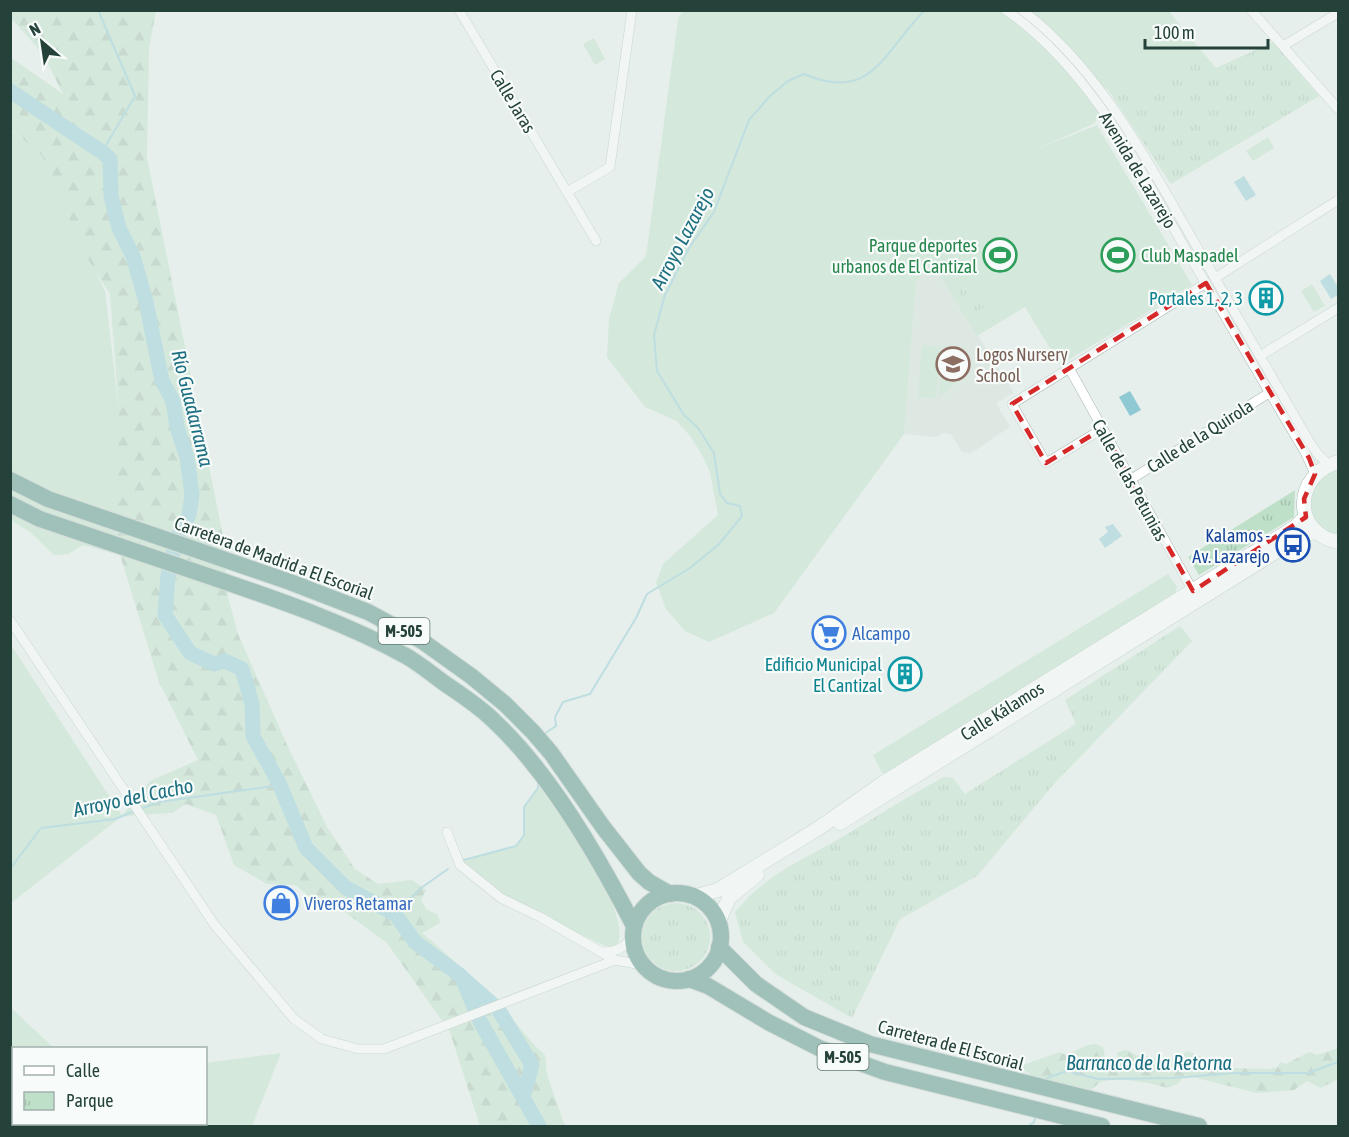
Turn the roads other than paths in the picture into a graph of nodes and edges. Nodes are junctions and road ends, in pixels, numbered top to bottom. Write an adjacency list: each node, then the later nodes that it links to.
1 (459, 10): 10 (street, Calle Jaras)
2 (632, 10): 10 (street)
3 (1006, 10): 8 (street, Avenida de Lazarejo)
4 (1022, 10): 8 (street, Avenida de Lazarejo)
5 (1251, 10): 7 (street)
6 (1338, 13): 7 (street)
7 (1283, 46): 9 (street)
8 (1087, 81): 13 (street, Avenida de Lazarejo); 14 (street, Avenida de Lazarejo)
9 (1337, 104)
10 (567, 192): 12 (street, Calle Jaras)
11 (1338, 200): 13 (street)
12 (596, 241)
13 (1215, 278): 16 (street, Avenida de Lazarejo)
14 (1206, 283): 17 (street); 18 (street, Avenida de Lazarejo)
15 (1338, 308): 16 (street)
16 (1260, 356): 20 (street, Avenida de Lazarejo)
17 (1069, 368): 19 (street, Calle de las Petunias); 19 (street)
18 (1269, 393): 21 (street, Avenida de Lazarejo); 23 (street, Calle de la Quirola)
19 (1102, 429): 23 (street, Calle de las Petunias)
20 (1334, 464): 21 (main road)
21 (1315, 474): 25 (main road)
22 (10, 480): 31 (highway, Carretera de Madrid a El Escorial / M-505)
23 (1130, 480): 28 (street, Calle de las Petunias)
24 (10, 504): 34 (highway, Carretera de Madrid a El Escorial / M-505)
25 (1306, 517): 26 (main road); 28 (main road, Calle Kálamos)
26 (1316, 531): 27 (main road); 33 (main road, Calle Kálamos)
27 (1338, 542)
28 (1193, 591): 32 (main road, Calle Kálamos)
29 (10, 620): 37 (street)
30 (447, 832): 36 (street)
31 (670, 894): 32 (highway, M-505); 34 (highway)
32 (693, 897): 33 (highway)
33 (718, 922): 35 (highway)
34 (634, 932): 36 (street); 38 (highway, M-505)
35 (719, 947): 39 (highway); 41 (highway, Carretera de El Escorial / M-505)
36 (600, 952): 37 (street)
37 (615, 960): 38 (street)
38 (642, 965): 39 (highway, M-505)
39 (689, 979): 40 (highway, M-505)
40 (1102, 1126)
41 (1199, 1126)

